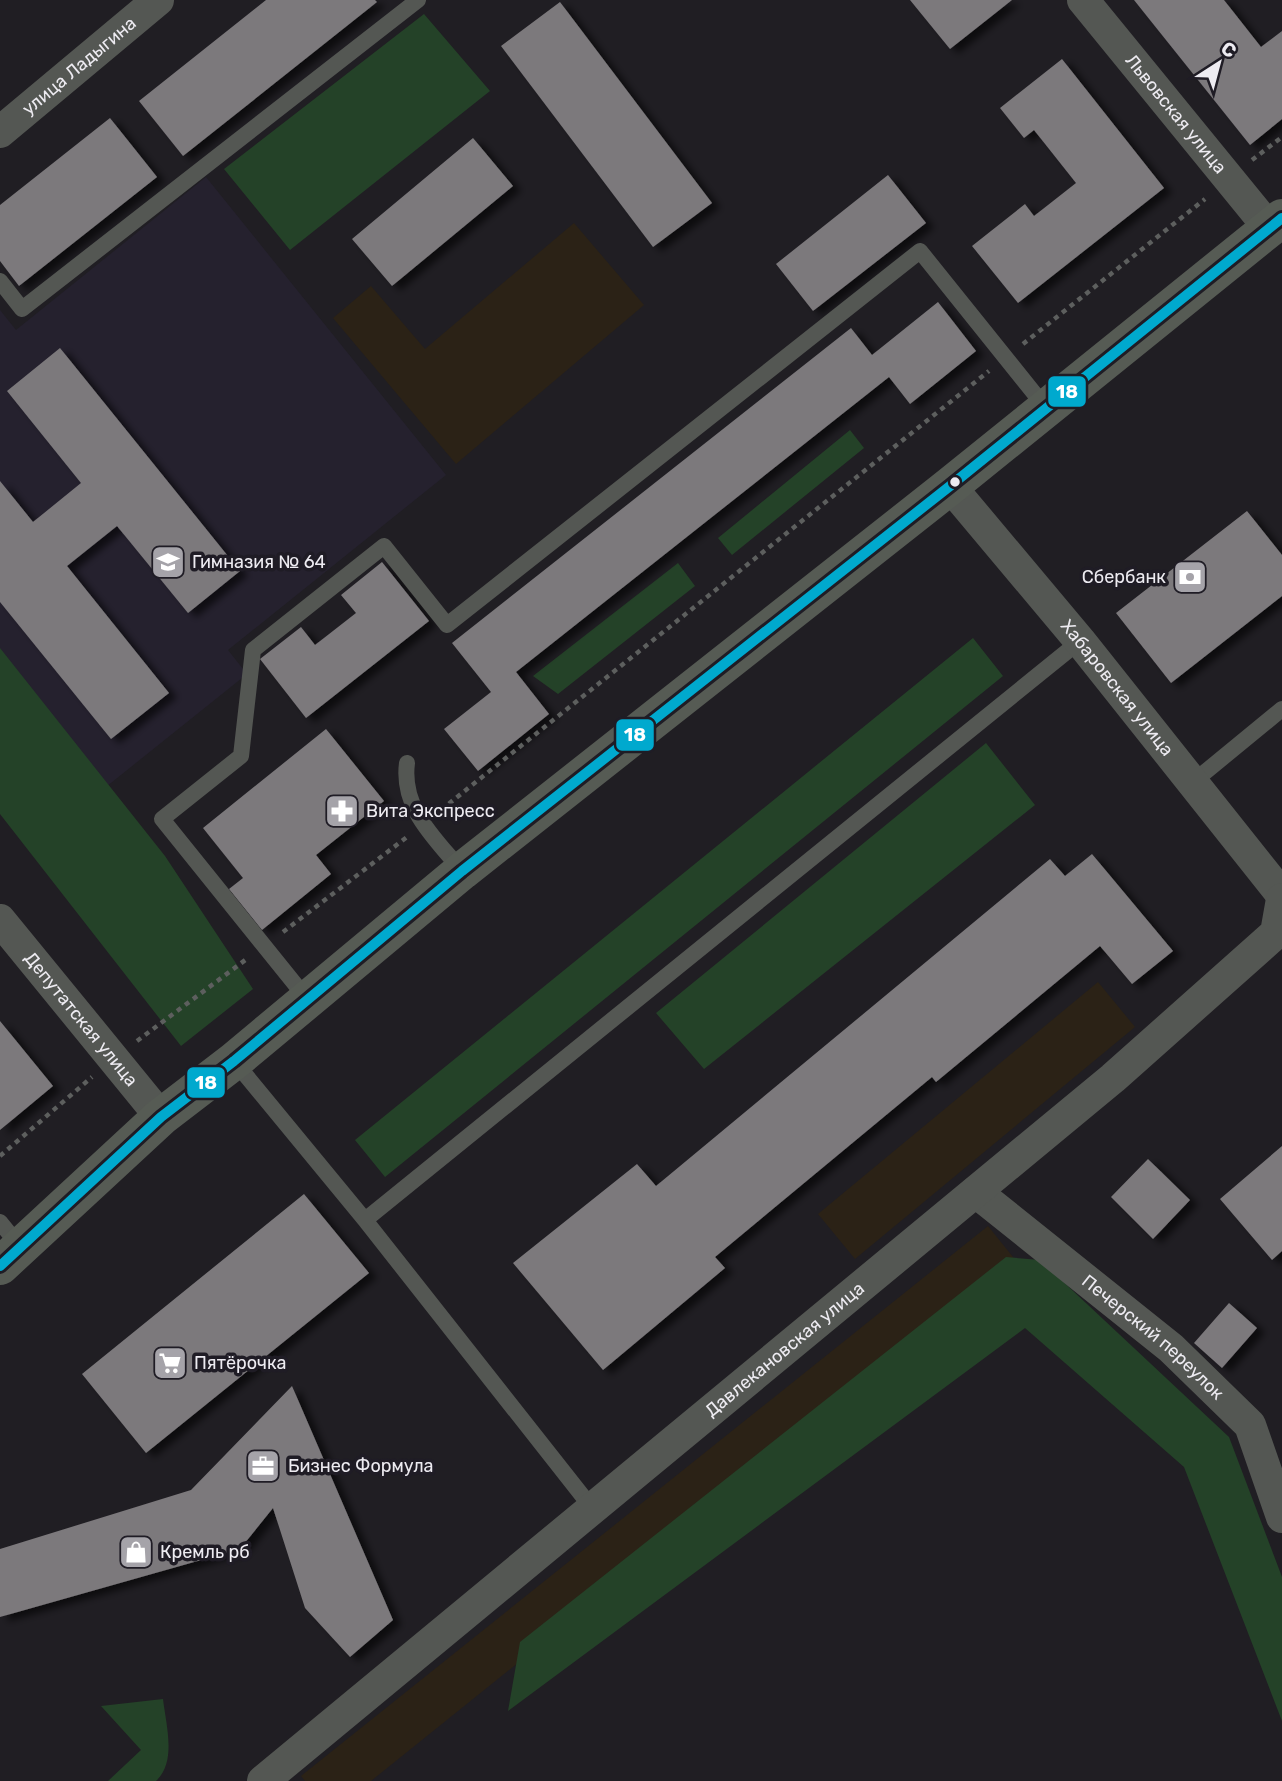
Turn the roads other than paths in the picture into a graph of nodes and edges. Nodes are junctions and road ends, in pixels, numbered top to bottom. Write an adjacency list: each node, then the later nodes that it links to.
1 (158, 0): 4 (street, улица Ладыгина)
2 (418, 0): 6 (lane)
3 (1083, 0): 5 (street, Львовская улица)
4 (0, 132)
5 (1275, 228): 7 (main road)
6 (0, 281)
7 (1046, 408): 8 (main road); 16 (lane)
8 (950, 486): 9 (street, Хабаровская улица); 13 (main road)
9 (1080, 641): 12 (street, Хабаровская улица); 20 (lane)
10 (1282, 709): 12 (lane)
11 (407, 762): 13 (lane)
12 (1193, 782): 14 (street, Хабаровская улица)
13 (462, 871): 16 (main road)
14 (1282, 897): 19 (street, Давлекановская улица)
15 (0, 920): 18 (street, Депутатская улица)
16 (307, 999): 17 (main road)
17 (234, 1061): 18 (main road); 20 (lane)
18 (161, 1117): 21 (main road)
19 (976, 1192): 22 (street, Давлекановская улица); 23 (street, Печерский переулок)
20 (365, 1220): 22 (lane)
21 (7, 1246)
22 (592, 1507): 24 (street, Давлекановская улица)
23 (1282, 1517)
24 (263, 1781)

